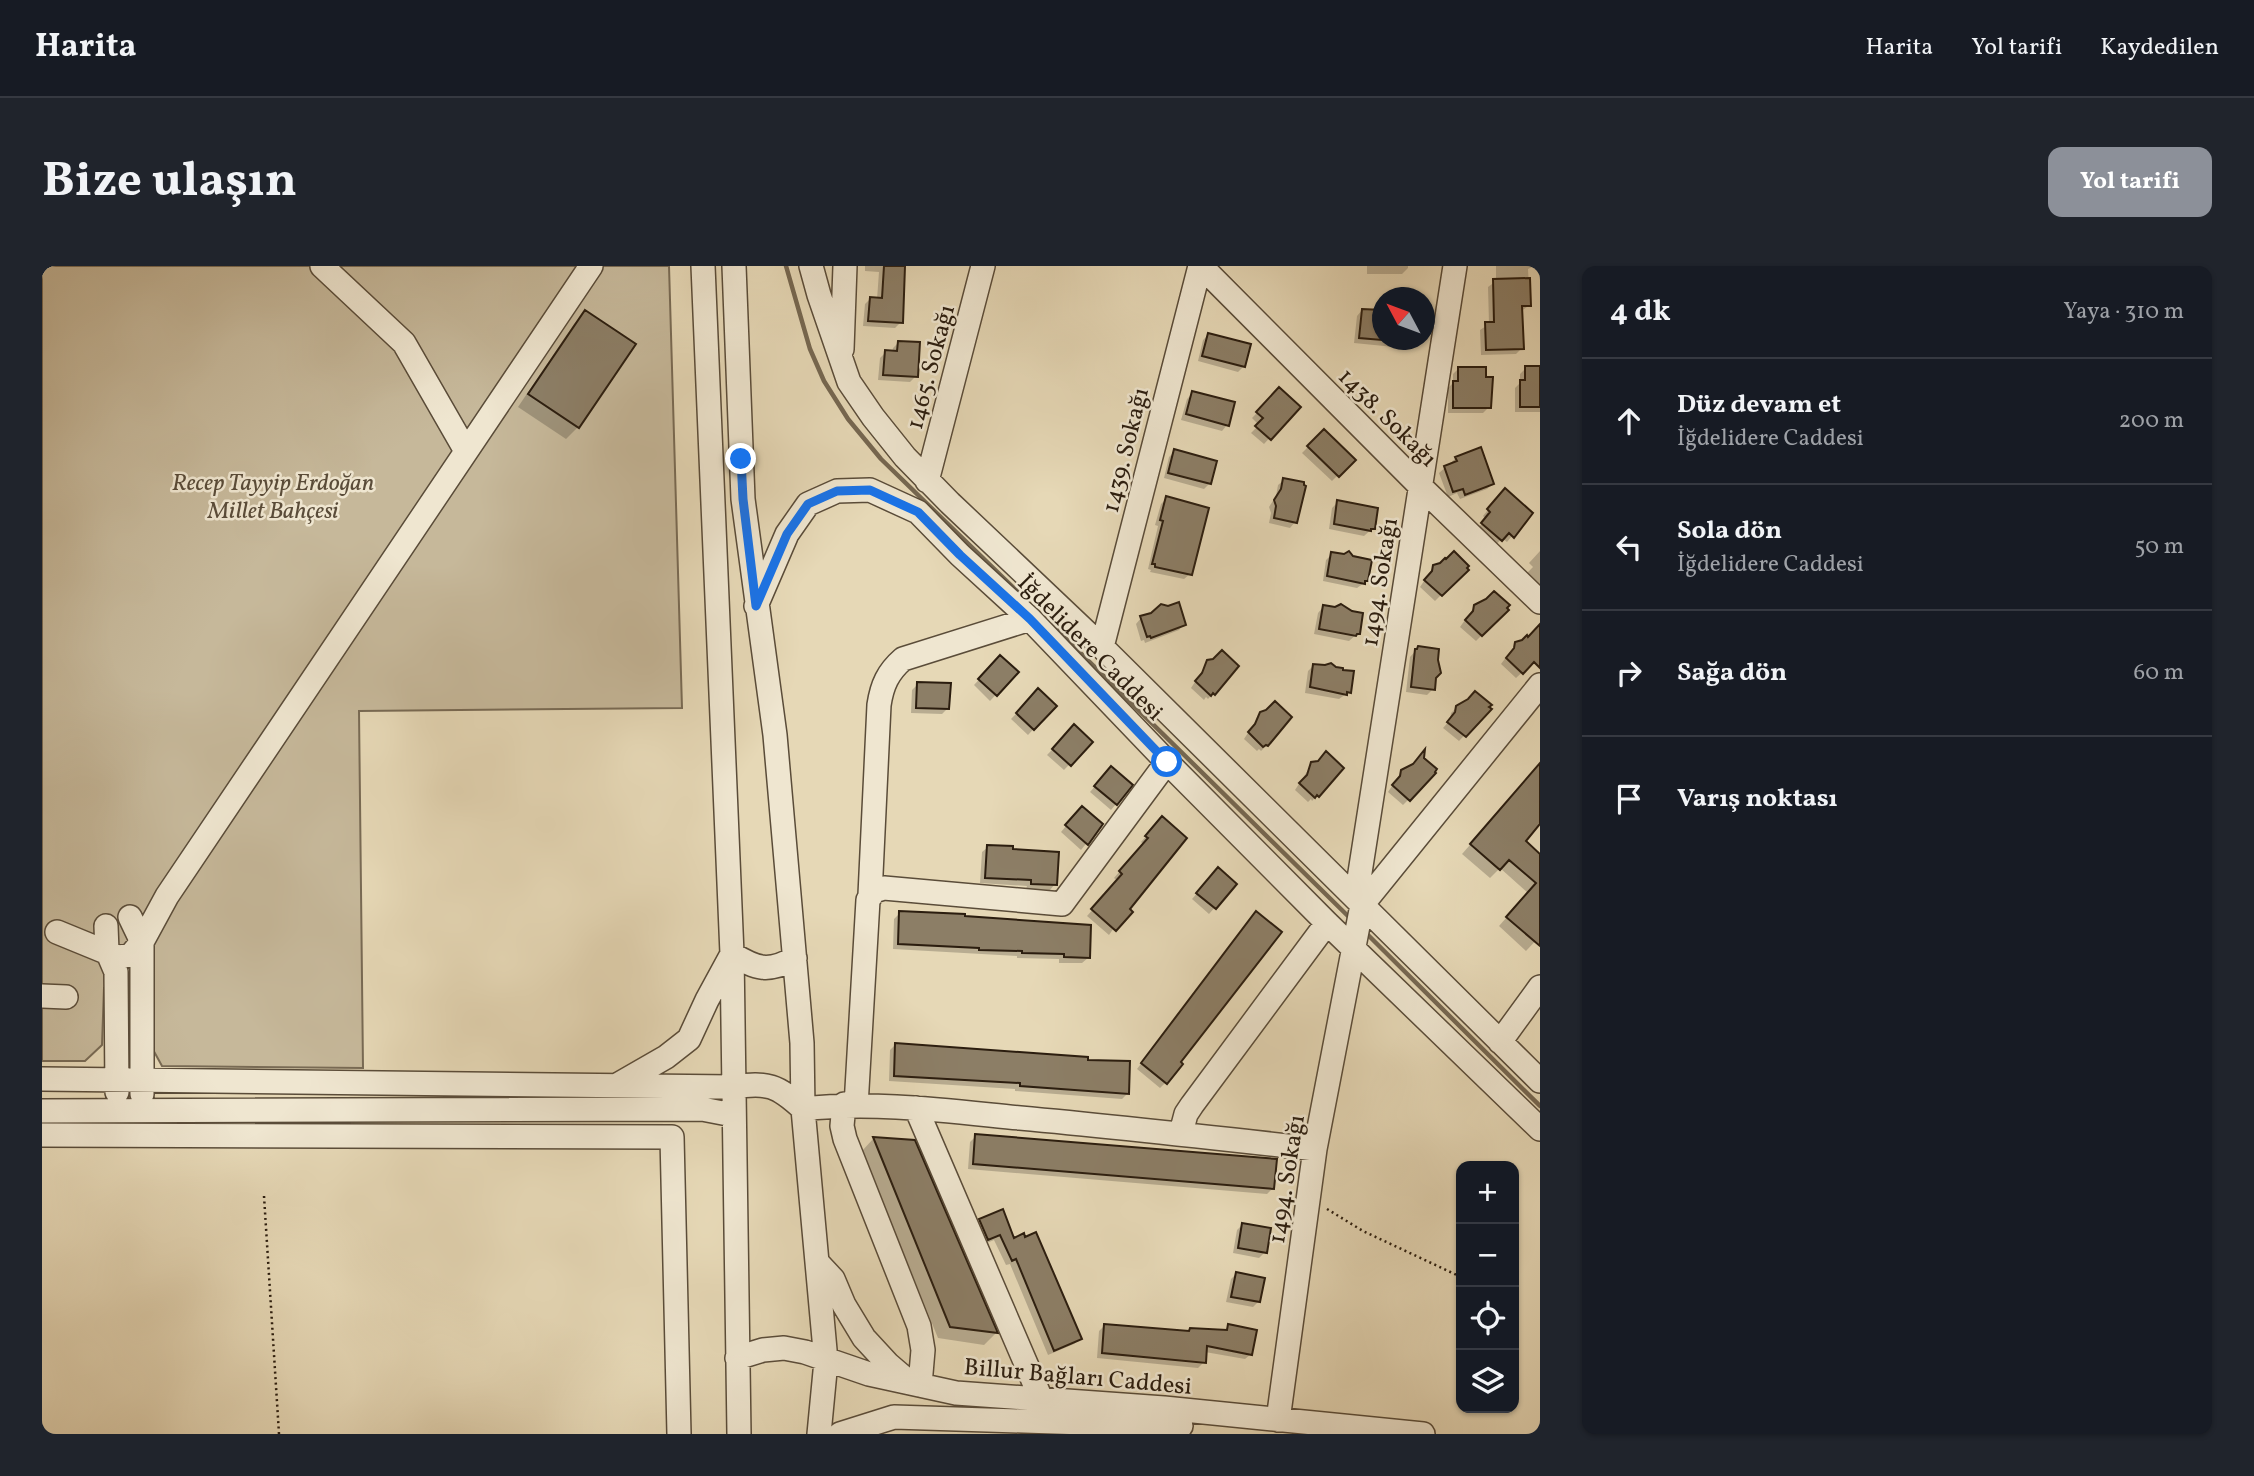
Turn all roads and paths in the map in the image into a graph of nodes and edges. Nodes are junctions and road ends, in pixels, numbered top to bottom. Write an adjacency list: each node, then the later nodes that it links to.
1 (322, 266): 11 (street)
2 (591, 266): 11 (street)
3 (703, 266): 29 (street)
4 (733, 266): 15 (street)
5 (811, 266): 10 (street, İğdelidere Caddesi)
6 (845, 266): 10 (street)
7 (983, 266): 12 (street, 1465. Sokağı)
8 (1200, 266): 13 (street, 1438. Sokağı); 17 (street, 1439. Sokağı)
9 (1455, 266): 13 (street, 1494. Sokağı)
10 (842, 363): 12 (street, İğdelidere Caddesi)
11 (467, 451): 21 (street)
12 (927, 481): 17 (street, İğdelidere Caddesi)
13 (1421, 487): 14 (street, 1438. Sokağı); 24 (street, 1494. Sokağı)
14 (1540, 602)
15 (756, 606): 16 (street, İğdelidere Caddesi); 30 (street)
16 (1030, 619): 19 (street, İğdelidere Caddesi); 20 (street)
17 (1102, 647): 24 (street, İğdelidere Caddesi)
18 (1540, 685): 24 (street)
19 (1167, 762): 20 (street); 23 (street, İğdelidere Caddesi)
20 (870, 895): 41 (street)
21 (167, 896): 22 (street); 27 (street)
22 (130, 916): 25 (street); 27 (street)
23 (1327, 923): 24 (street, İğdelidere Caddesi); 49 (street)
24 (1358, 923): 34 (street, İğdelidere Caddesi); 48 (street, İğdelidere Caddesi); 51 (street, 1494. Sokağı)
25 (106, 926): 26 (street); 28 (street)
26 (50, 932): 28 (street)
27 (142, 942): 28 (street); 37 (street)
28 (107, 951): 36 (street)
29 (732, 954): 30 (street); 39 (street); 40 (street)
30 (795, 958): 43 (street)
31 (1540, 987): 34 (street)
32 (42, 996): 33 (street)
33 (66, 997)
34 (1500, 1042): 38 (street, İğdelidere Caddesi)
35 (42, 1079): 36 (street)
36 (116, 1079): 37 (street); 45 (street)
37 (142, 1079): 39 (street); 46 (street)
38 (1540, 1081)
39 (619, 1084): 40 (street)
40 (733, 1087): 43 (street); 47 (street)
41 (850, 1105): 42 (street); 43 (street); 58 (street)
42 (916, 1108): 49 (street); 59 (street)
43 (803, 1109): 54 (street)
44 (42, 1111): 45 (street)
45 (117, 1111): 46 (street)
46 (142, 1111): 47 (street)
47 (733, 1115): 56 (street)
48 (1540, 1129)
49 (1181, 1133): 51 (street)
50 (42, 1135): 64 (street)
51 (1315, 1149): 53 (street, 1494. Sokağı)
52 (264, 1196): 63 (path)
53 (1309, 1197): 55 (path); 61 (street, 1494. Sokağı)
54 (818, 1263): 57 (street); 58 (street)
55 (1456, 1275)
56 (737, 1358): 57 (street, Billur Bağları Caddesi); 62 (street)
57 (826, 1361): 58 (street, Billur Bağları Caddesi); 65 (street)
58 (914, 1383): 59 (street, Billur Bağları Caddesi)
59 (1042, 1401): 61 (street, Billur Bağları Caddesi)
60 (981, 1426): 61 (street, Billur Bağları Caddesi); 66 (street, Billur Bağları Caddesi)
61 (1272, 1427): 67 (street, Billur Bağları Caddesi)
62 (743, 1432)
63 (279, 1434)
64 (679, 1434)
65 (819, 1434)
66 (840, 1434)
67 (1423, 1434)

